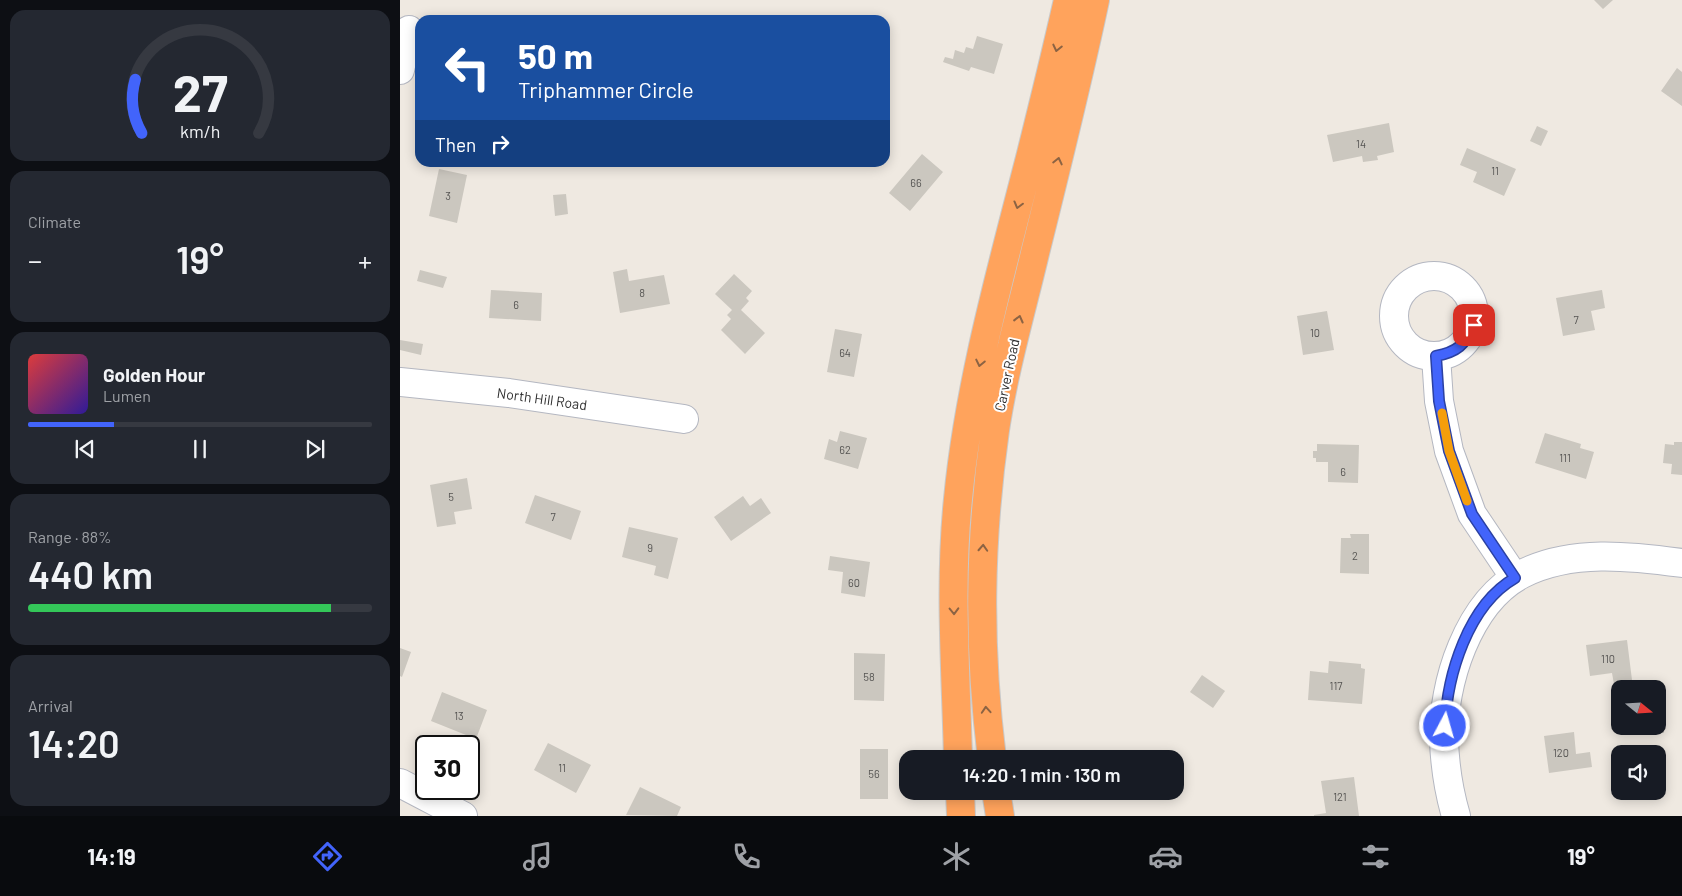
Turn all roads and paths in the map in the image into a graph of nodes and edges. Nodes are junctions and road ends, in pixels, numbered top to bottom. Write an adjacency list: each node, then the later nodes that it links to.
1 (1068, 0): 10 (highway, Carver Road, one-way to 10)
2 (1094, 0): 11 (highway, Carver Road, one-way to 2)
3 (409, 30): 4 (street)
4 (400, 70)
5 (1436, 356): 9 (street)
6 (400, 382): 7 (street, North Hill Road)
7 (684, 419)
8 (1682, 563): 9 (street)
9 (1515, 578): 18 (street)
10 (958, 750)
11 (991, 750)
12 (400, 782): 15 (street)
13 (960, 800): 16 (highway)
14 (997, 800): 17 (highway)
15 (463, 816)
16 (961, 816)
17 (1000, 816)
18 (1456, 816)

